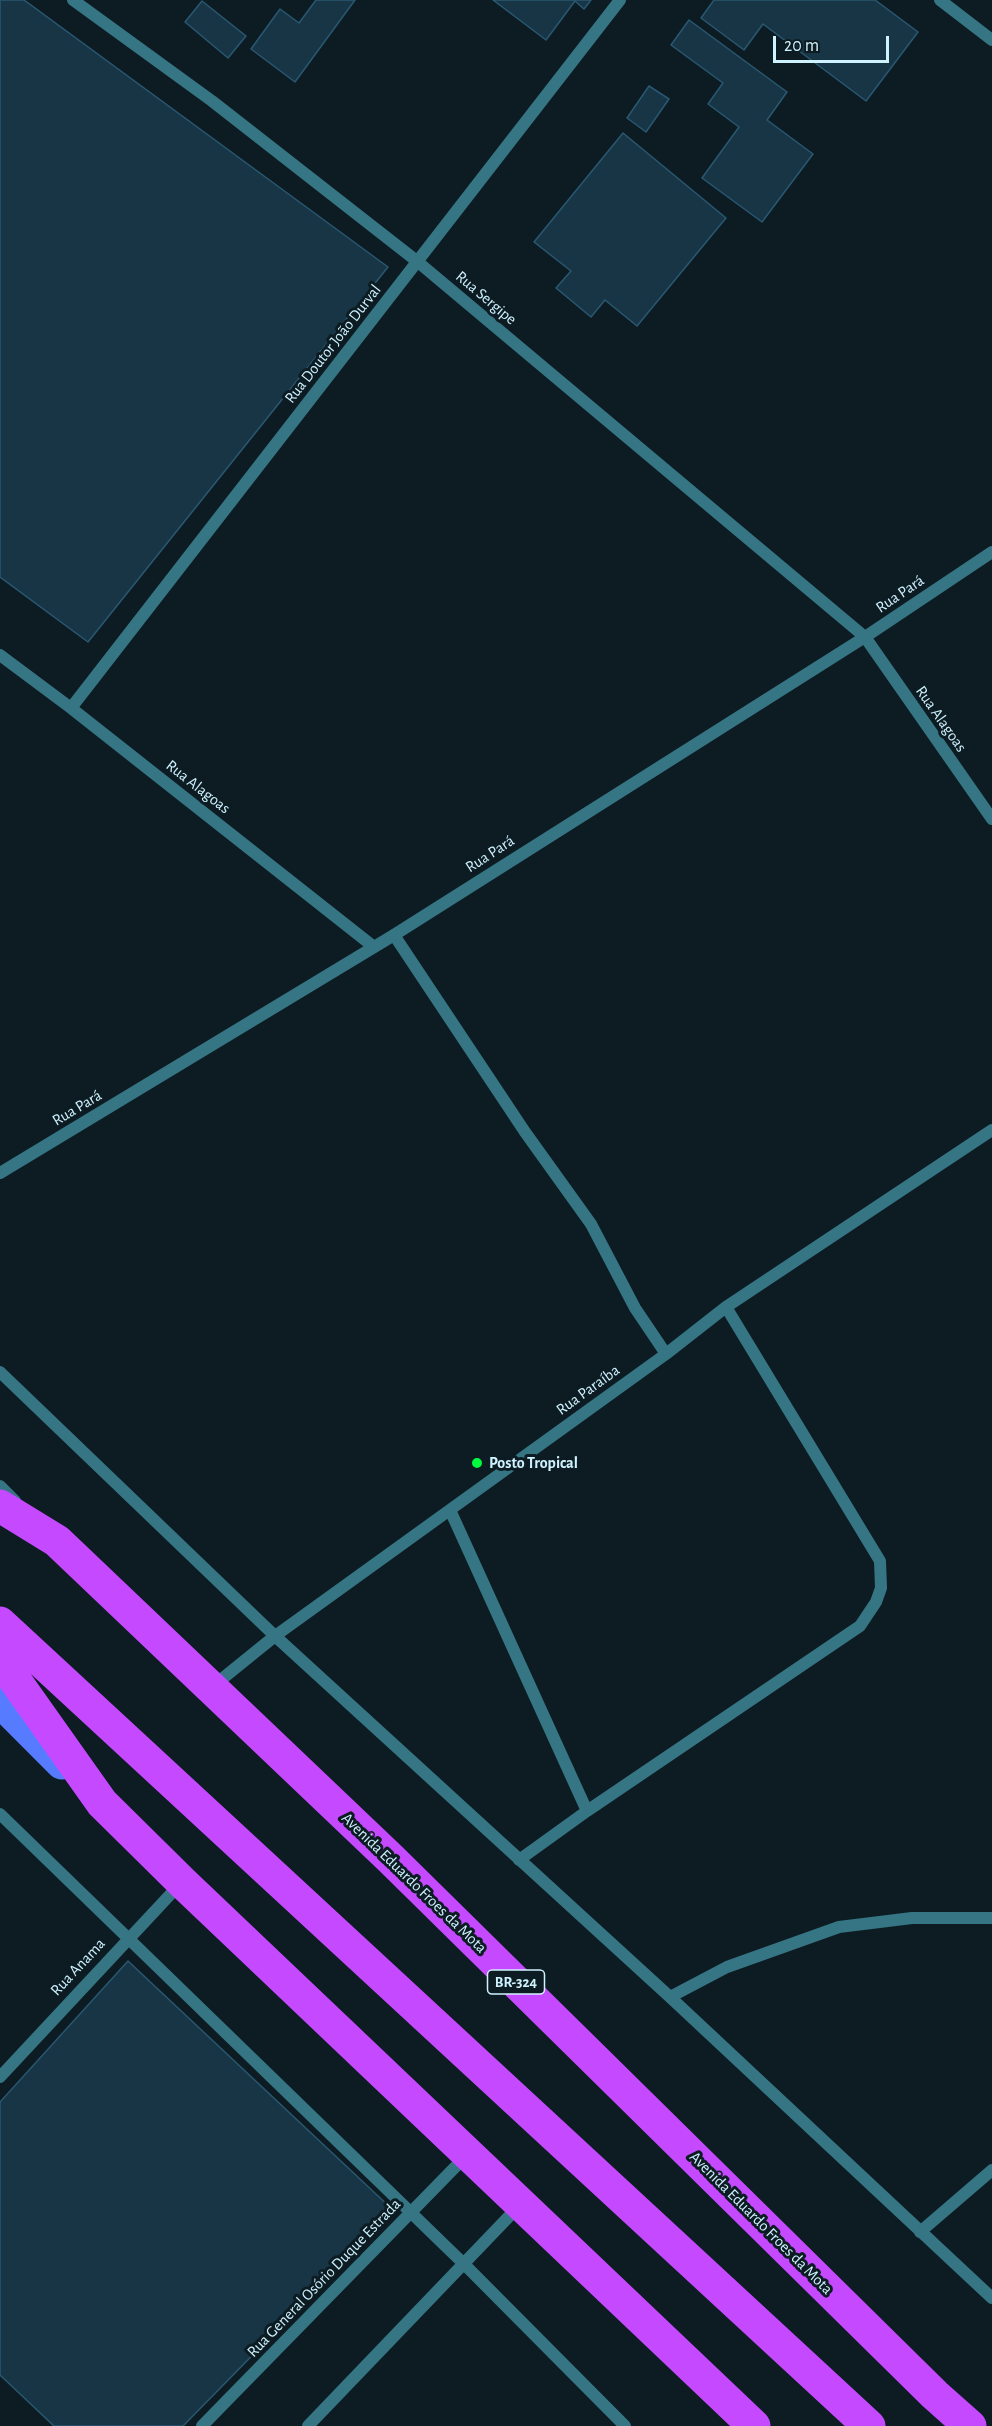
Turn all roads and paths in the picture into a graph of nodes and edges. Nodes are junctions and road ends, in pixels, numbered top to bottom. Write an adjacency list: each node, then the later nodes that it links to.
1 (73, 0): 5 (street, Rua Sergipe)
2 (620, 0): 5 (street, Rua Doutor João Durval)
3 (940, 0): 4 (street)
4 (992, 40)
5 (418, 262): 7 (street, Rua Sergipe); 9 (street, Rua Doutor João Durval)
6 (992, 552): 7 (street, Rua Pará)
7 (865, 638): 10 (street, Rua Alagoas); 11 (street, Rua Pará)
8 (0, 655): 9 (street, Rua Alagoas)
9 (71, 708): 12 (street, Rua Alagoas)
10 (992, 819)
11 (394, 935): 12 (street, Rua Pará); 16 (street)
12 (374, 947): 14 (street, Rua Pará)
13 (992, 1130): 15 (street, Rua Paraíba)
14 (0, 1173)
15 (726, 1307): 16 (street, Rua Paraíba); 28 (street)
16 (666, 1354): 20 (street, Rua Paraíba)
17 (0, 1372): 23 (street)
18 (0, 1486): 21 (street)
19 (0, 1506): 21 (highway, Avenida Eduardo Froes da Mota)
20 (450, 1510): 23 (street, Rua Paraíba); 28 (street)
21 (57, 1541): 25 (highway, Avenida Eduardo Froes da Mota / BR-324)
22 (0, 1623): 48 (highway)
23 (275, 1636): 25 (street, Rua Paraíba); 30 (street)
24 (0, 1659): 27 (highway)
25 (210, 1688): 43 (highway, Avenida Eduardo Froes da Mota / BR-324)
26 (0, 1701): 27 (main road)
27 (102, 1803): 31 (highway)
28 (587, 1811): 30 (street)
29 (0, 1814): 33 (street)
30 (519, 1860): 34 (street)
31 (182, 1882): 33 (street, Rua Anama); 36 (highway)
32 (992, 1918): 34 (street)
33 (127, 1939): 35 (street, Rua Anama); 39 (street)
34 (670, 1997): 40 (street)
35 (0, 2077)
36 (469, 2153): 38 (highway); 39 (street, Rua General Osório Duque Estrada)
37 (992, 2170): 40 (street)
38 (521, 2205): 41 (street); 47 (highway)
39 (411, 2213): 41 (street); 44 (street, Rua General Osório Duque Estrada)
40 (920, 2232): 42 (street)
41 (464, 2264): 45 (street); 46 (street)
42 (992, 2298)
43 (935, 2395): 49 (highway); 50 (highway, Avenida Eduardo Froes da Mota / BR-324)
44 (202, 2426)
45 (308, 2426)
46 (625, 2426)
47 (754, 2426)
48 (869, 2426)
49 (958, 2426)
50 (970, 2426)

